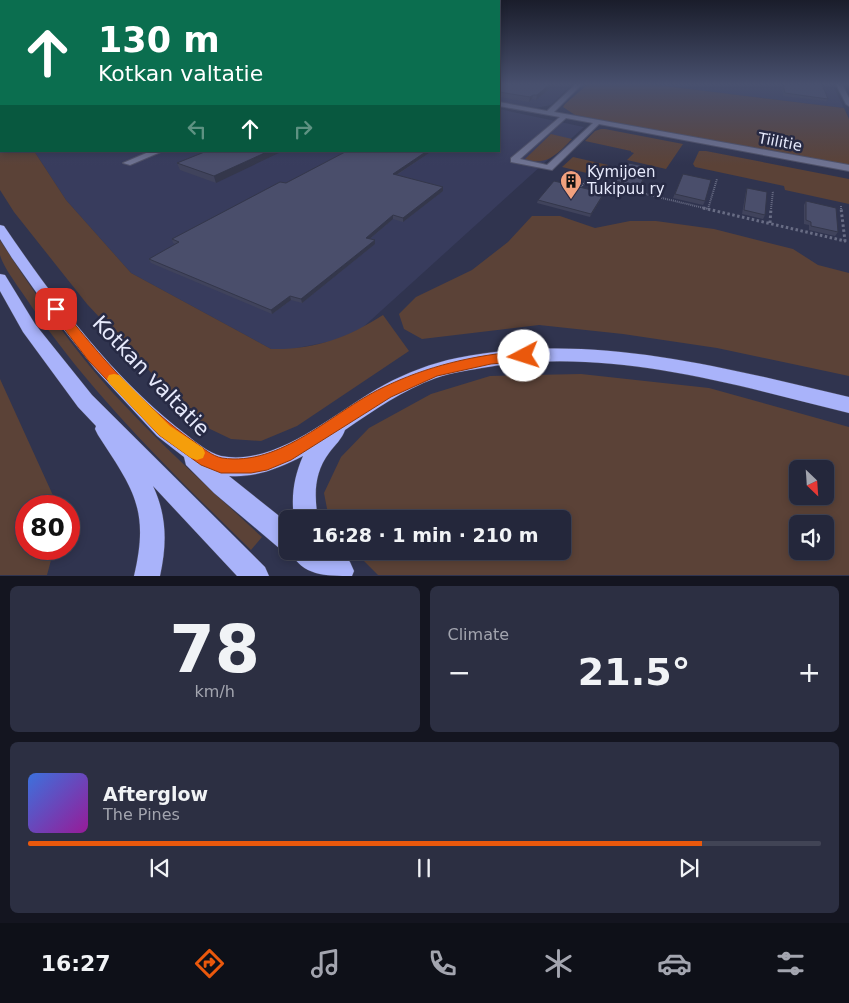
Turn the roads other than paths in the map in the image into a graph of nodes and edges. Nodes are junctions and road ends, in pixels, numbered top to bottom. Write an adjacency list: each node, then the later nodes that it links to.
1 (537, 111): 2 (street, Tiilitie)
2 (549, 113): 3 (street, Tiilitie)
3 (566, 116): 4 (street, Tiilitie); 4 (street)
4 (598, 122): 7 (street, Tiilitie)
5 (156, 152): 6 (street)
6 (127, 163)
7 (849, 168)
8 (0, 229): 13 (highway, Kotkan valtatie)
9 (0, 278): 10 (highway)
10 (85, 401): 18 (highway); 19 (highway)
11 (849, 407): 12 (highway)
12 (358, 410): 13 (highway); 14 (highway)
13 (164, 430): 15 (highway, Kotkan valtatie)
14 (304, 510)
15 (279, 532)
16 (315, 560): 20 (highway)
17 (331, 560): 21 (highway)
18 (148, 576)
19 (256, 576)
20 (335, 576)
21 (345, 576)

